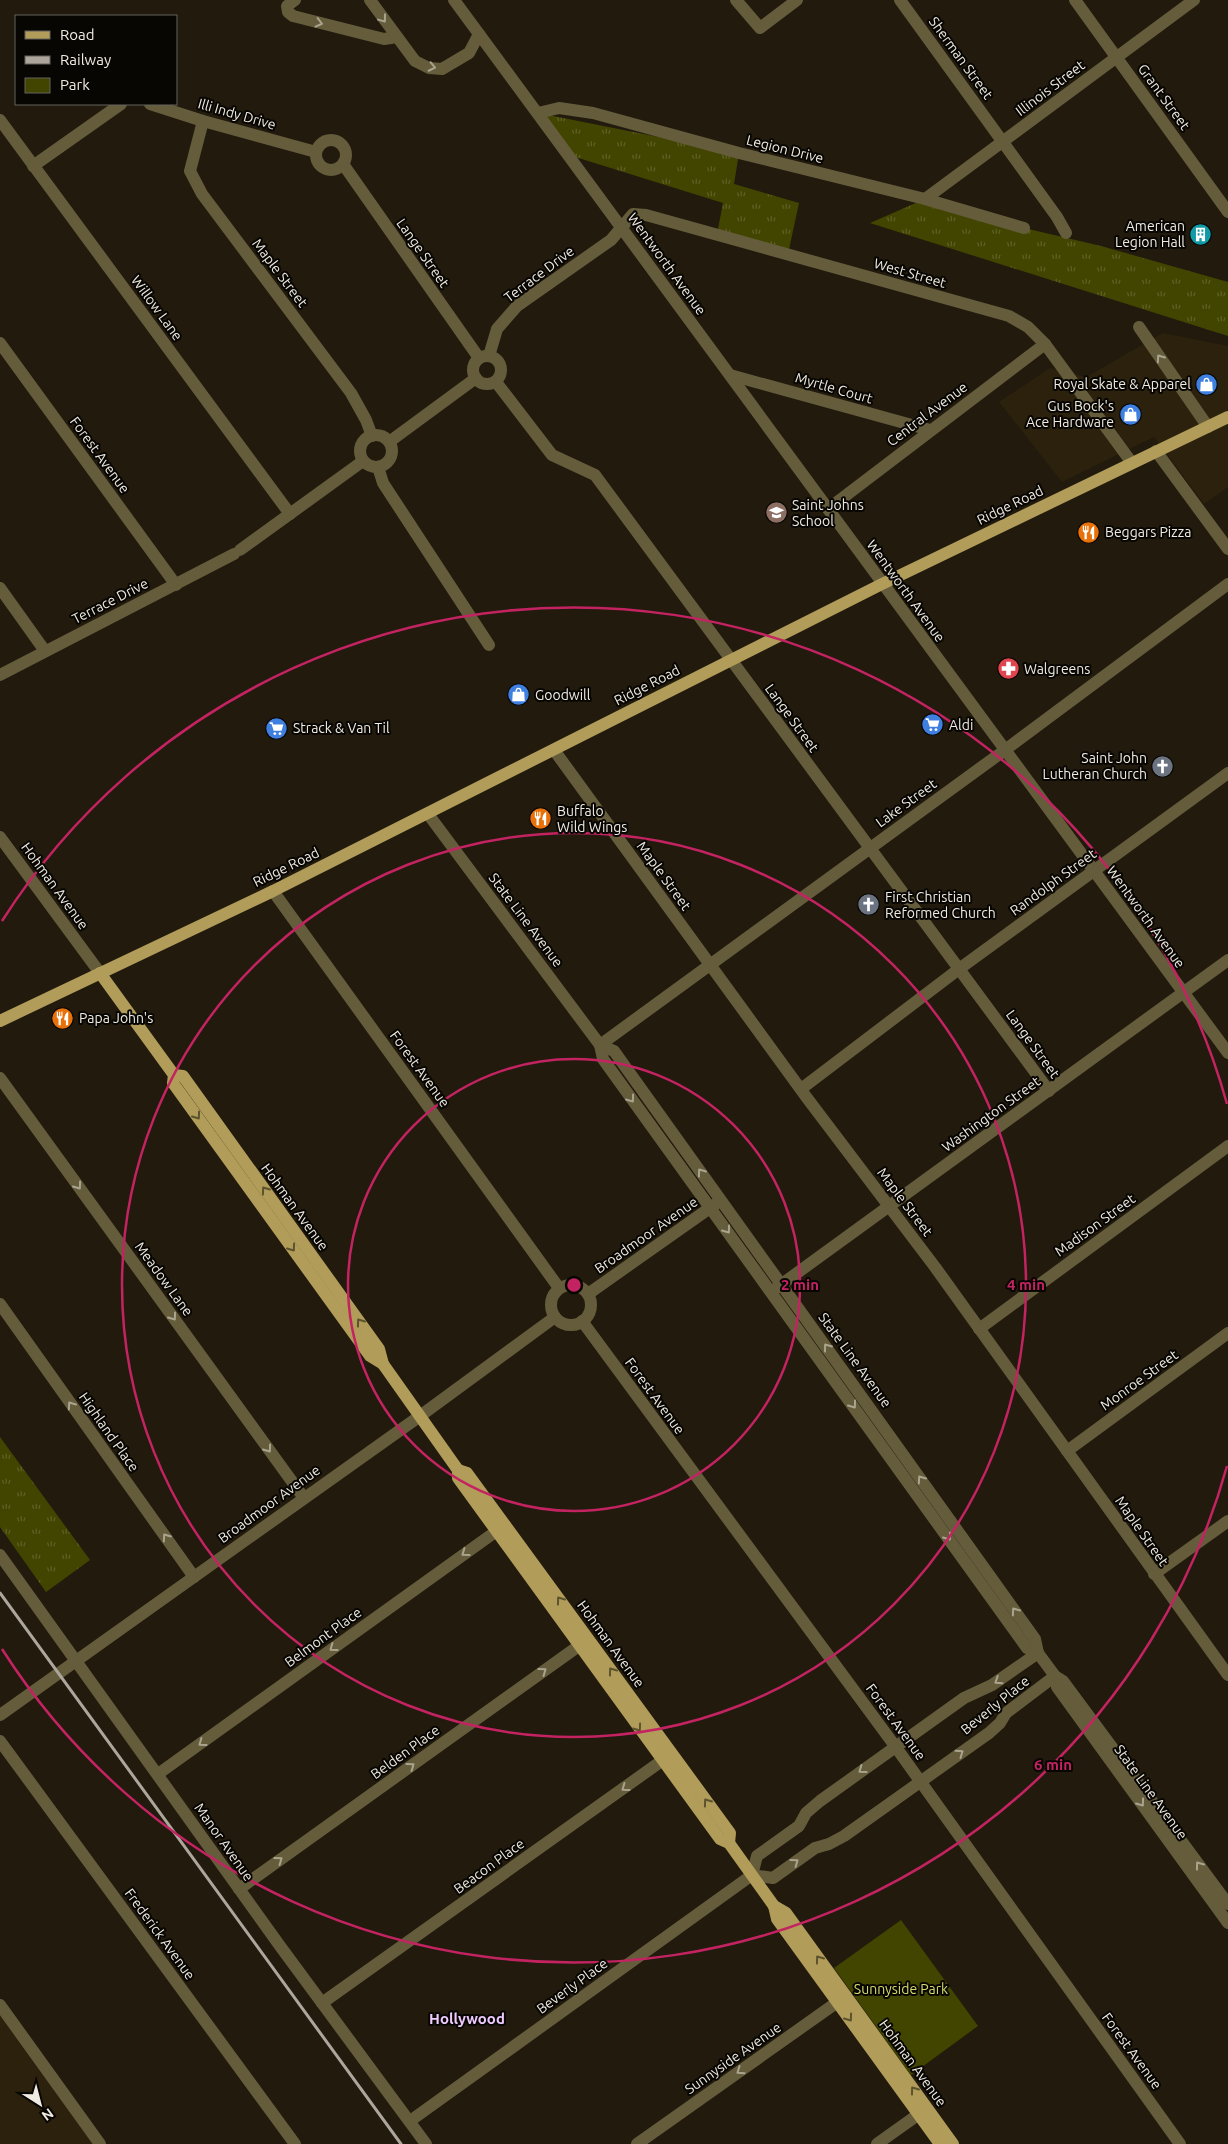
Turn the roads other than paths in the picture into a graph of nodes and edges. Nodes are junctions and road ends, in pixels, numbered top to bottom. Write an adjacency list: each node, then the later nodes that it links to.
1 (295, 0): 10 (street, one-way to 10)
2 (370, 0): 10 (street, one-way to 10)
3 (454, 0): 9 (street, Wentworth Avenue)
4 (736, 0): 5 (street)
5 (797, 0)
6 (900, 0): 19 (street, Sherman Street)
7 (1075, 0): 13 (street, Grant Street)
8 (1194, 0): 13 (street, Illinois Street)
9 (479, 34): 11 (street, Wentworth Avenue); 12 (street)
10 (397, 37): 12 (street, one-way to 12)
11 (490, 48): 12 (street); 16 (street, Wentworth Avenue)
12 (469, 53)
13 (1117, 57): 19 (street, Illinois Street); 24 (street, Grant Street)
14 (120, 105): 22 (street)
15 (153, 105): 18 (street, Illi Indy Drive)
16 (538, 112): 23 (street, Legion Drive); 25 (street, Wentworth Avenue)
17 (0, 120): 22 (street, Willow Lane)
18 (203, 121): 20 (street, Illi Indy Drive); 38 (street, Maple Street)
19 (1003, 142): 23 (street, Illinois Street); 27 (street, Sherman Street)
20 (316, 152): 21 (street); 21 (street)
21 (343, 164): 31 (street, Lange Street)
22 (33, 166): 45 (street, Willow Lane)
23 (925, 200): 26 (street, Legion Drive)
24 (1228, 212)
25 (622, 227): 30 (street, West Street); 31 (street, Terrace Drive); 32 (street, Wentworth Avenue)
26 (1024, 228)
27 (1066, 233)
28 (1139, 327): 36 (street, one-way to 28)
29 (0, 343): 49 (street, Forest Avenue)
30 (1045, 344): 37 (street, Central Avenue); 42 (street, West Street)
31 (484, 357): 33 (street); 34 (street)
32 (730, 375): 37 (street, Myrtle Court); 44 (street, Wentworth Avenue)
33 (476, 378): 34 (street); 39 (street)
34 (496, 382): 53 (street, Lange Street)
35 (1228, 417): 36 (main road, Ridge Road)
36 (1208, 426): 40 (main road, Ridge Road)
37 (930, 430): 44 (street, Central Avenue)
38 (372, 436): 39 (street); 41 (street)
39 (389, 442): 43 (street)
40 (1156, 451): 42 (main road, Ridge Road); 46 (street)
41 (363, 461): 43 (street); 45 (street, Terrace Drive)
42 (1132, 463): 47 (main road, Ridge Road)
43 (378, 467): 51 (street)
44 (828, 509): 47 (street, Wentworth Avenue)
45 (290, 514): 49 (street, Terrace Drive)
46 (1228, 549)
47 (882, 584): 53 (main road, Ridge Road); 56 (street, Wentworth Avenue)
48 (1228, 584): 56 (street, Lake Street)
49 (176, 585): 52 (street, Terrace Drive)
50 (0, 588): 52 (street)
51 (489, 645)
52 (45, 651): 54 (street, Terrace Drive)
53 (730, 659): 55 (main road, Ridge Road); 60 (street, Lange Street)
54 (0, 675)
55 (554, 750): 58 (main road, Ridge Road); 64 (street, Maple Street)
56 (1005, 750): 60 (street, Lake Street); 61 (street, Wentworth Avenue)
57 (1228, 772): 61 (street, Randolph Street)
58 (428, 814): 62 (main road, Ridge Road); 69 (street, State Line Avenue)
59 (0, 837): 66 (street, Hohman Avenue)
60 (870, 848): 64 (street, Lake Street); 65 (street, Lange Street)
61 (1094, 871): 65 (street, Randolph Street); 67 (street, Wentworth Avenue)
62 (273, 890): 66 (main road, Ridge Road); 77 (street, Forest Avenue)
63 (1228, 960): 67 (street, Washington Street)
64 (711, 965): 69 (street, Lake Street); 72 (street, Maple Street)
65 (959, 969): 72 (street, Randolph Street); 73 (street, Lange Street)
66 (100, 973): 68 (main road, Ridge Road); 85 (main road, Hohman Avenue)
67 (1184, 993): 70 (street, Wentworth Avenue); 73 (street, Washington Street)
68 (0, 1021)
69 (600, 1045): 75 (street, State Line Avenue)
70 (1228, 1053)
71 (0, 1078): 87 (street, Meadow Lane, one-way to 87)
72 (801, 1089): 76 (street, Maple Street)
73 (1049, 1091): 76 (street, Washington Street)
74 (1228, 1146): 83 (street, Madison Street)
75 (716, 1204): 78 (street, State Line Avenue); 79 (street, Broadmoor Avenue)
76 (890, 1206): 78 (street, Washington Street); 83 (street, Maple Street)
77 (559, 1288): 79 (street); 81 (street)
78 (776, 1288): 94 (street, State Line Avenue)
79 (588, 1294): 82 (street)
80 (0, 1304): 92 (street, Highland Place, one-way to 80)
81 (555, 1317): 82 (street); 85 (street, Broadmoor Avenue)
82 (582, 1322): 100 (street, Forest Avenue)
83 (979, 1328): 86 (street, Maple Street)
84 (1228, 1333): 86 (street, Monroe Street)
85 (420, 1416): 87 (street, Broadmoor Avenue); 89 (main road, Hohman Avenue)
86 (1067, 1451): 91 (street, Maple Street)
87 (304, 1498): 92 (street, Broadmoor Avenue)
88 (1228, 1520): 91 (street)
89 (500, 1528): 93 (main road, Hohman Avenue); 102 (street, Belmont Place, one-way to 102)
90 (0, 1555): 95 (street, Manor Avenue)
91 (1154, 1574): 96 (street, Maple Street)
92 (194, 1577): 95 (street, Broadmoor Avenue)
93 (584, 1642): 101 (main road, Hohman Avenue); 105 (street, Belden Place, one-way to 93)
94 (1038, 1653): 97 (street, State Line Avenue); 100 (street, Beverly Place, one-way to 100)
95 (75, 1661): 98 (street, Broadmoor Avenue); 102 (street, Manor Avenue)
96 (1228, 1675)
97 (1055, 1676): 103 (street, Beverly Place, one-way to 97); 106 (street, State Line Avenue)
98 (0, 1715)
99 (0, 1742): 115 (street, Frederick Avenue)
100 (895, 1746): 103 (street, Forest Avenue); 104 (street, Beverly Place, one-way to 104)
101 (667, 1757): 104 (main road, Hohman Avenue); 110 (street, Beacon Place, one-way to 110)
102 (158, 1774): 105 (street, Manor Avenue)
103 (920, 1780): 104 (street, Beverly Place, one-way to 103); 121 (street, Forest Avenue)
104 (752, 1875): 109 (main road, Hohman Avenue); 113 (street, Beverly Place)
105 (239, 1889): 110 (street, Manor Avenue)
106 (1210, 1889): 107 (street, State Line Avenue); 108 (street, State Line Avenue)
107 (1228, 1904)
108 (1228, 1923)
109 (842, 1999): 112 (main road, Hohman Avenue); 117 (street, Sunnyside Avenue, one-way to 117)
110 (322, 2003): 113 (street, Manor Avenue)
111 (0, 2005): 114 (street)
112 (923, 2111): 118 (street); 119 (main road, Hohman Avenue); 120 (main road, Hohman Avenue)
113 (410, 2122): 116 (street, Manor Avenue)
114 (100, 2144)
115 (295, 2144)
116 (426, 2144)
117 (637, 2144)
118 (877, 2144)
119 (940, 2144)
120 (953, 2144)
121 (1180, 2144)

